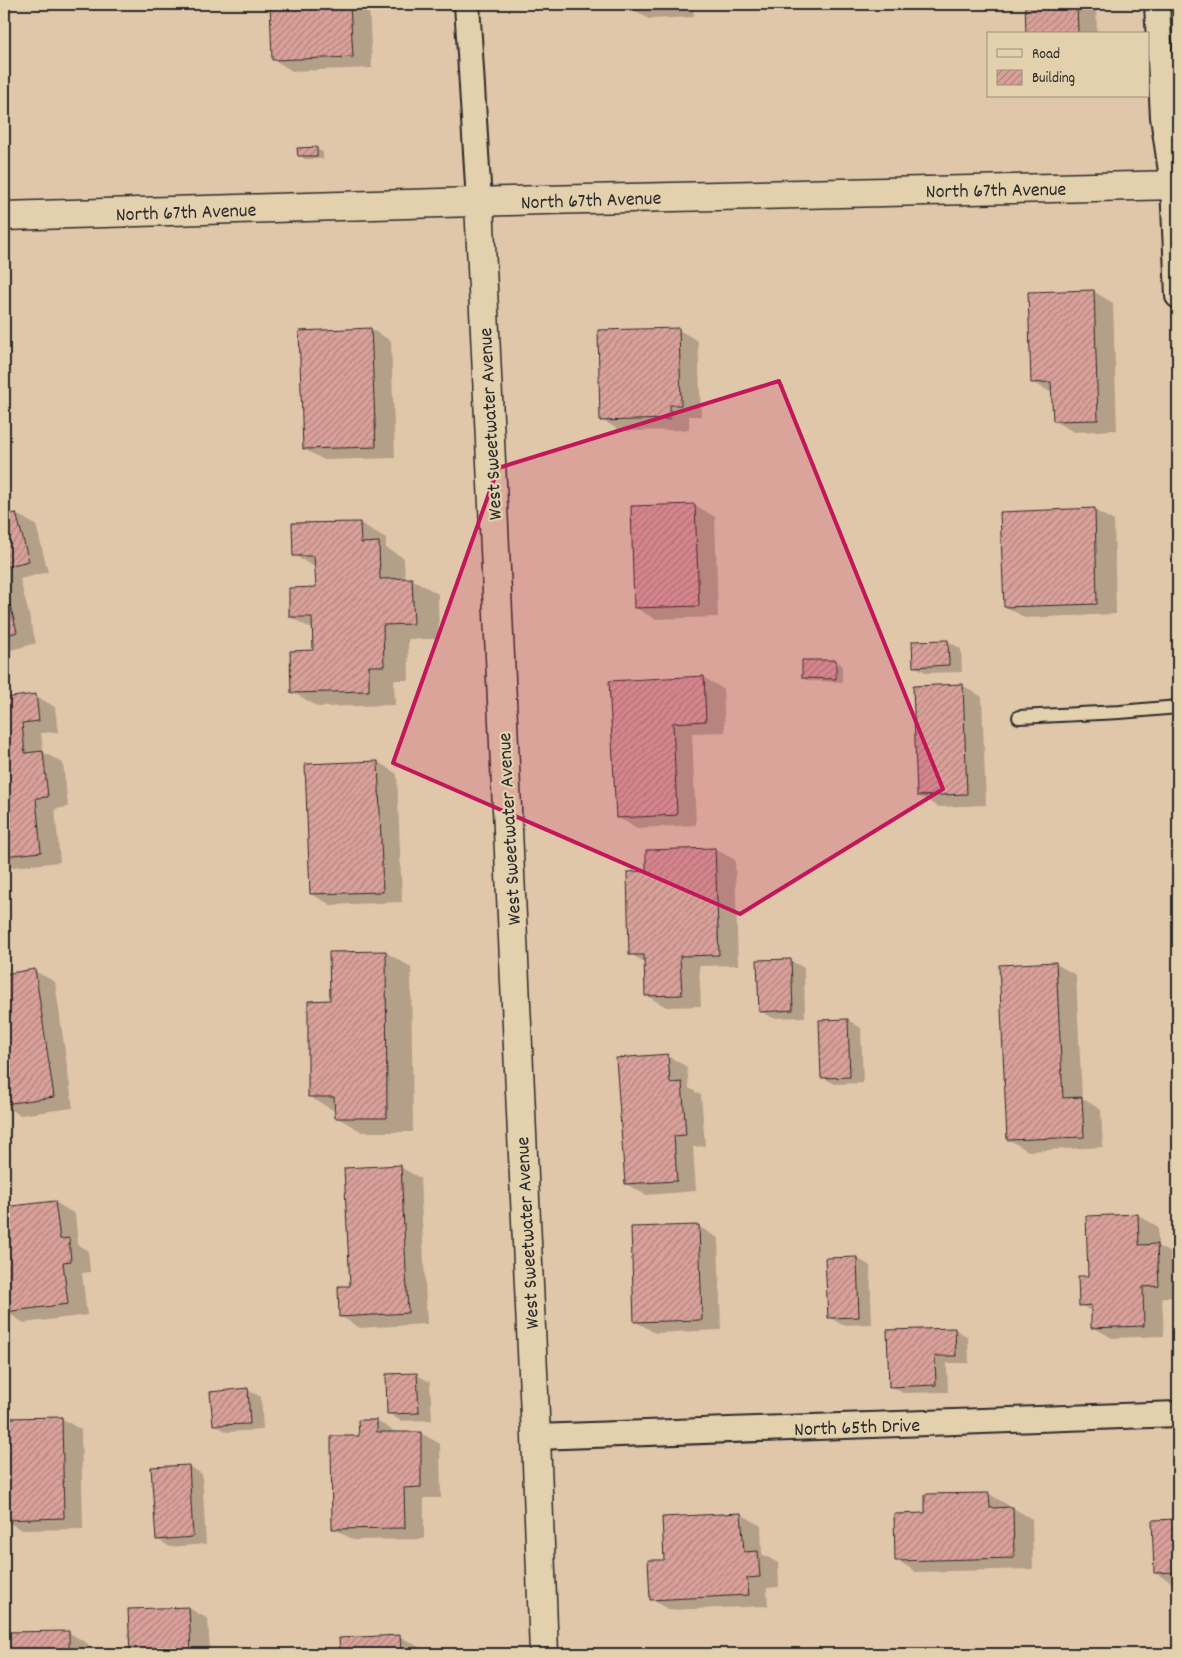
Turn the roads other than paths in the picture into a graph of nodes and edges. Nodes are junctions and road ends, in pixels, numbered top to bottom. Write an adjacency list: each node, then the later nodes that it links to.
1 (467, 4): 4 (street, West Sweetwater Avenue)
2 (1157, 4): 3 (street)
3 (1176, 185): 4 (street, North 67th Avenue); 6 (street)
4 (478, 202): 5 (street, North 67th Avenue); 10 (street, West Sweetwater Avenue)
5 (4, 216)
6 (1178, 296)
7 (1178, 707): 8 (lane)
8 (1019, 717)
9 (1178, 1414): 10 (street, North 65th Drive)
10 (536, 1437): 11 (street, West Sweetwater Avenue)
11 (544, 1654)

